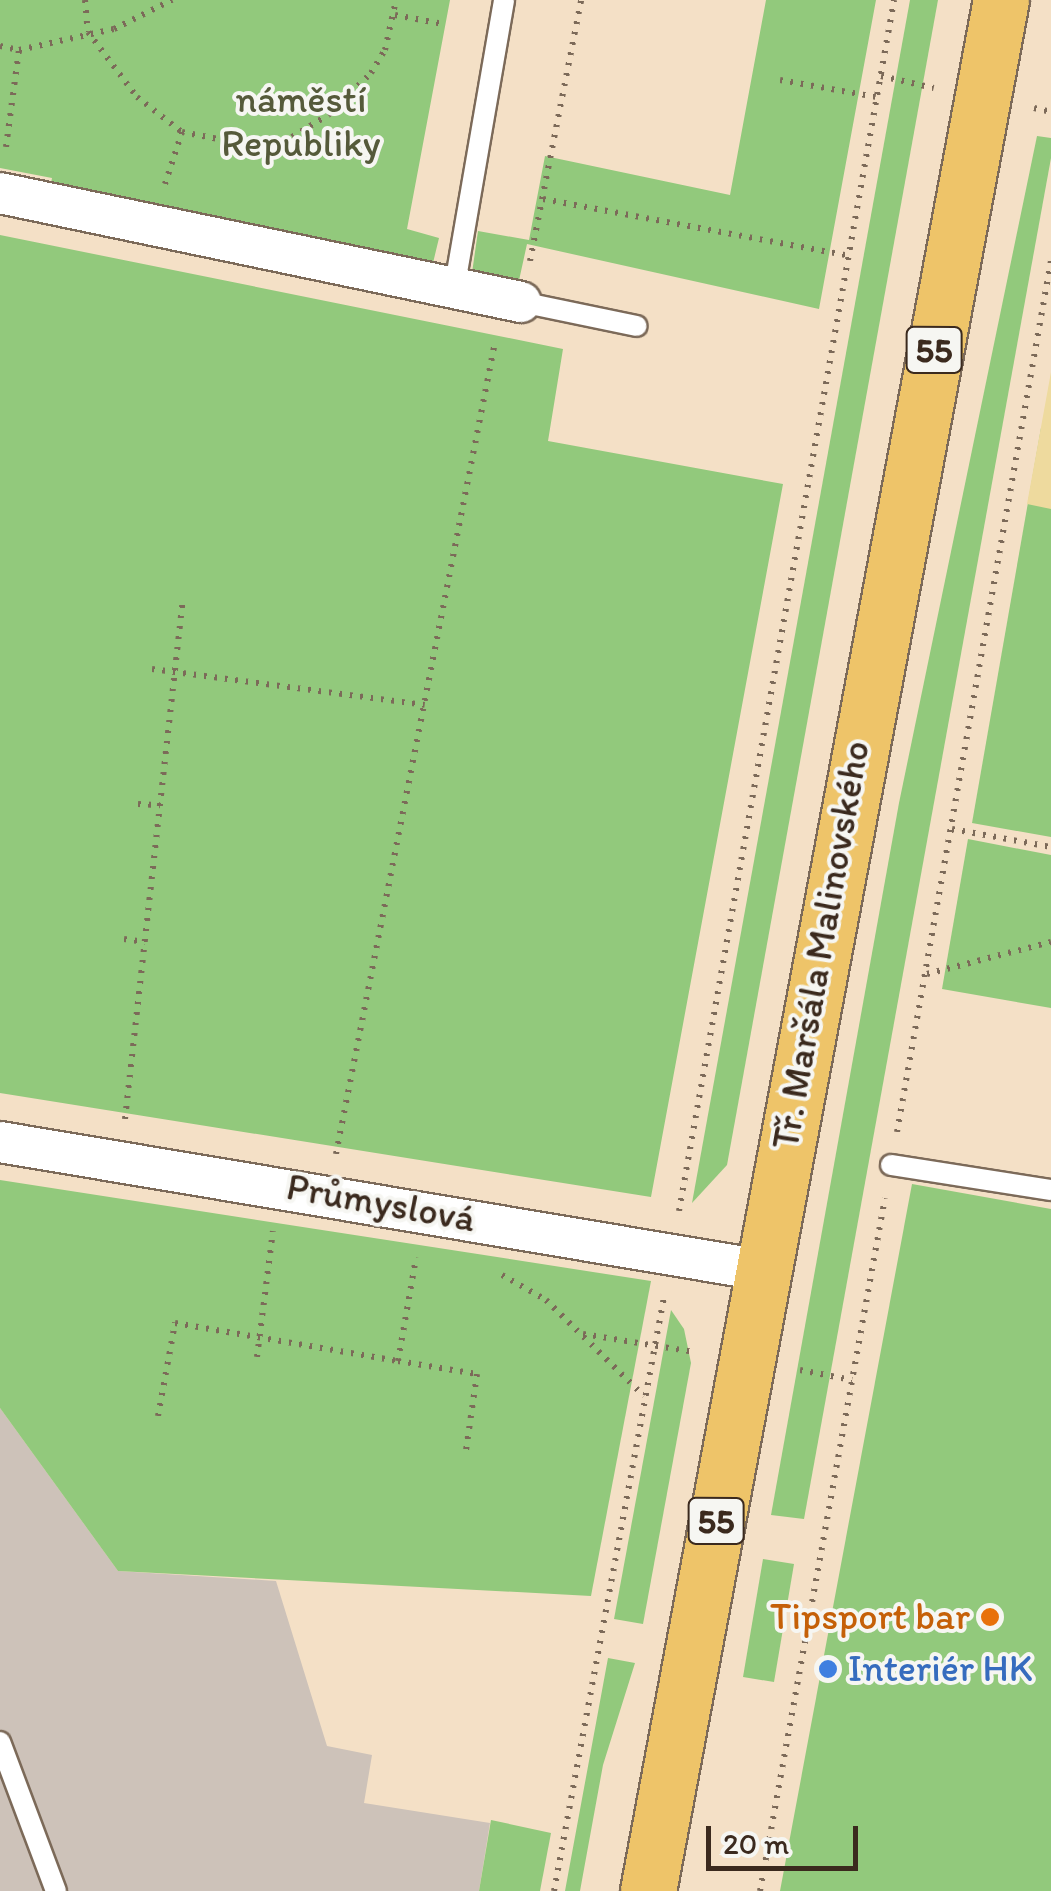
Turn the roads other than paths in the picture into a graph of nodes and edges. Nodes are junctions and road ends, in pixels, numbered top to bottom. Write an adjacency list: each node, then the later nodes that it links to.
1 (504, 0): 4 (lane)
2 (1001, 0): 10 (main road, Tř. Maršála Malinovského / 55)
3 (2, 174): 4 (street)
4 (454, 290): 5 (street)
5 (521, 302): 6 (lane)
6 (637, 326)
7 (0, 1142): 10 (street, Průmyslová)
8 (891, 1165): 9 (lane)
9 (1051, 1190)
10 (762, 1270): 13 (main road, Tř. Maršála Malinovského / 55)
11 (0, 1742): 12 (lane)
12 (56, 1891)
13 (648, 1891)

